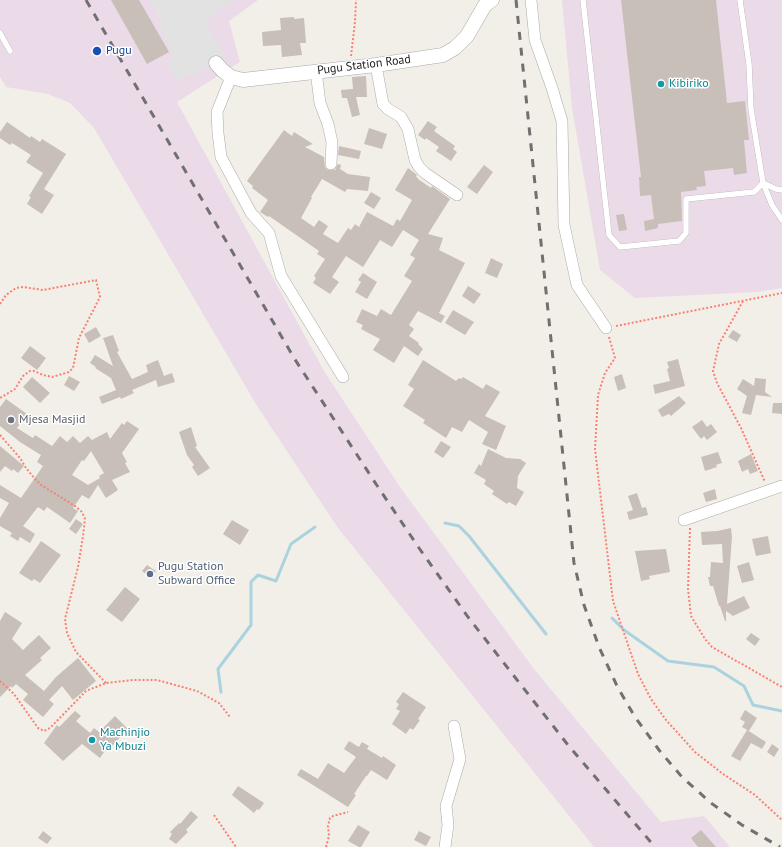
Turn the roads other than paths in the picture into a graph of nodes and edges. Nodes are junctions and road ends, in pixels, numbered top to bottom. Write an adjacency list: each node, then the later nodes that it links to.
1 (492, 0): 8 (street, Pugu Station Road)
2 (531, 0): 16 (street)
3 (583, 0): 12 (lane)
4 (740, 0): 12 (lane)
5 (0, 33): 6 (lane)
6 (10, 51)
7 (216, 63): 10 (street)
8 (376, 65): 9 (street, Pugu Station Road); 14 (street)
9 (316, 71): 10 (street, Pugu Station Road); 11 (street)
10 (231, 77): 17 (street)
11 (331, 164)
12 (763, 183): 13 (lane); 15 (lane)
13 (782, 190)
14 (456, 195)
15 (782, 220)
16 (606, 328)
17 (344, 377)
18 (782, 486): 19 (street)
19 (688, 519)
20 (454, 726): 21 (street)
21 (445, 847)

